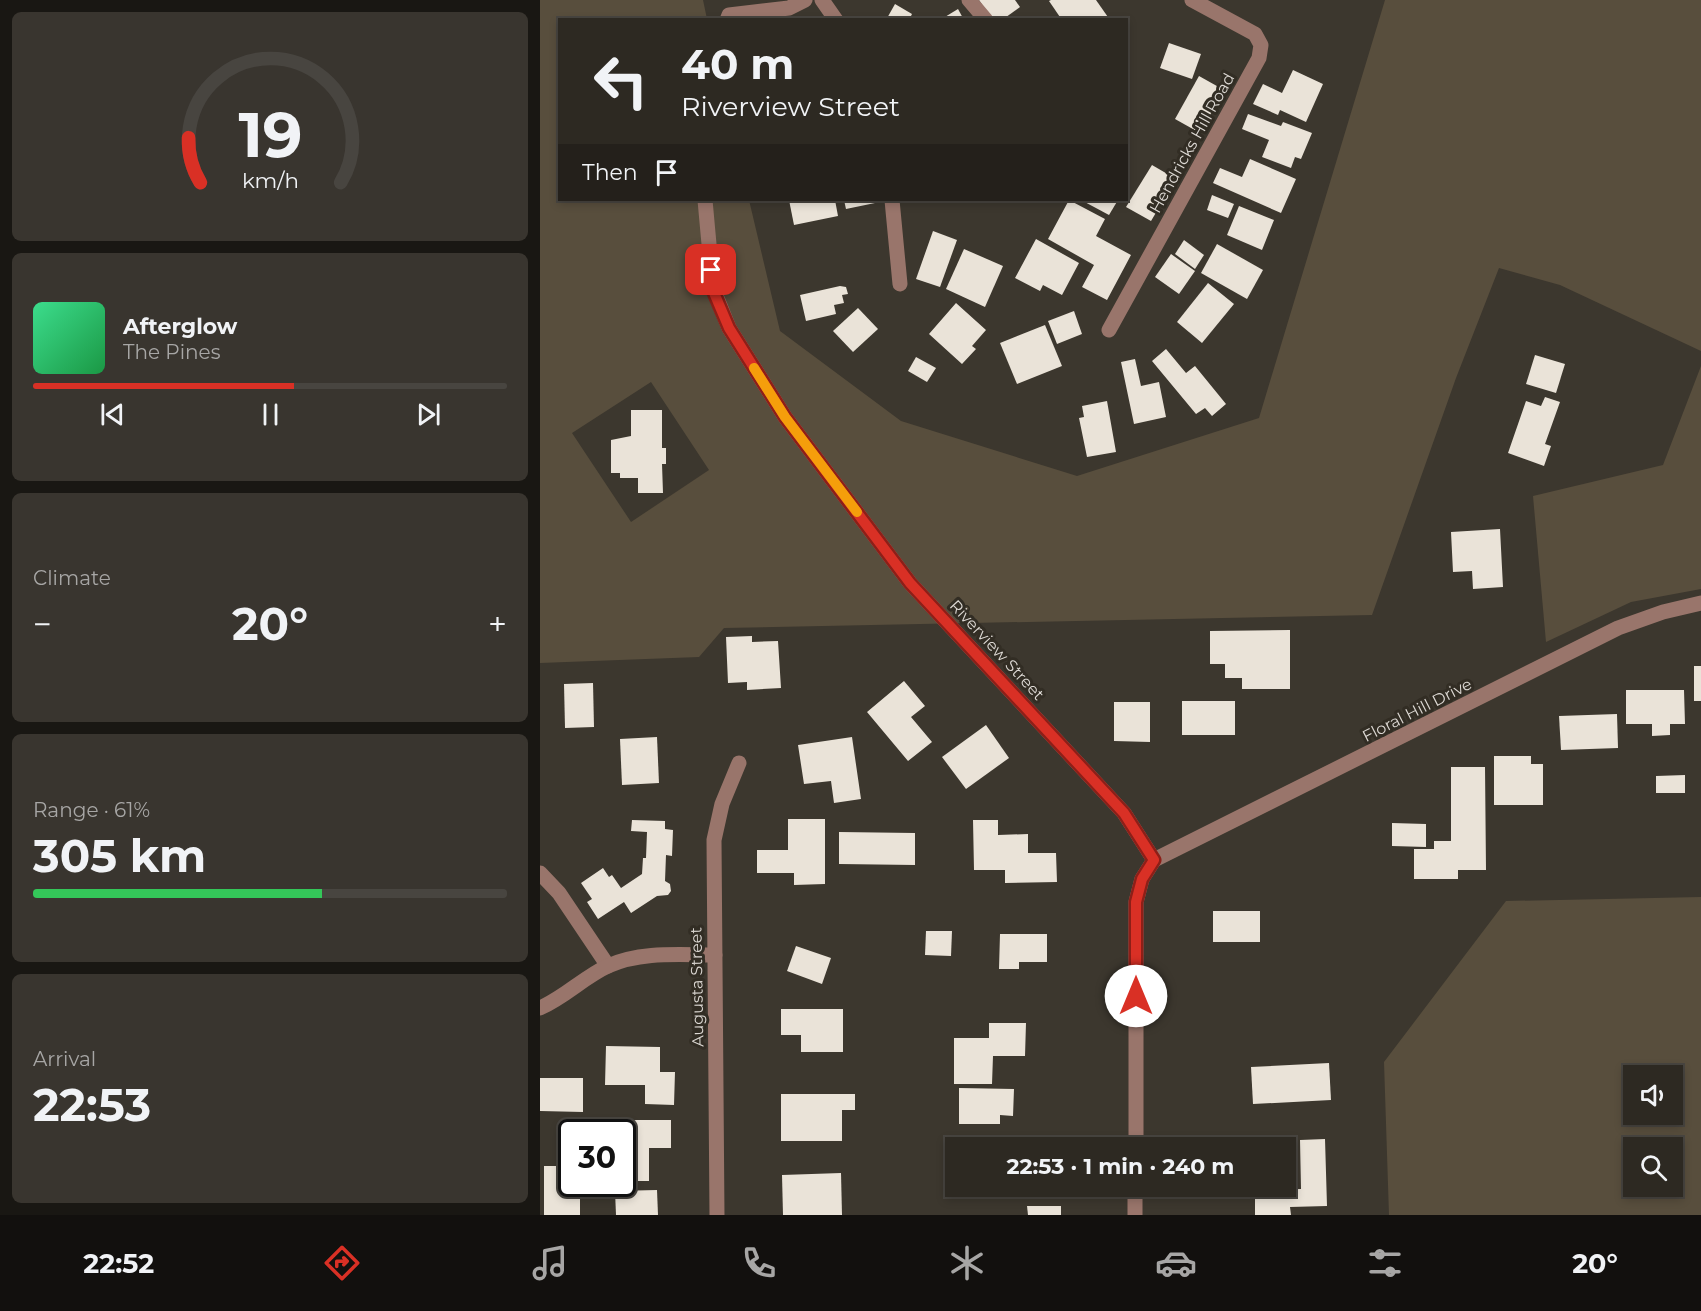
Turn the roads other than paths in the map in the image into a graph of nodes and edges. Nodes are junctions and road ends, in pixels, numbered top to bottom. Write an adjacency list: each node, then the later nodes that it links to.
1 (805, 0): 5 (street)
2 (822, 0): 6 (street)
3 (969, 0): 7 (street)
4 (1192, 0): 11 (street, Hendricks Hill Road)
5 (728, 17)
6 (835, 18)
7 (984, 18)
8 (705, 201): 14 (street, Riverview Street)
9 (892, 201): 10 (street)
10 (900, 284)
11 (1109, 330)
12 (1701, 603): 14 (street, Floral Hill Drive)
13 (739, 764): 16 (street, Augusta Street)
14 (1154, 860): 19 (street)
15 (540, 873): 17 (street)
16 (715, 955): 17 (street); 21 (street, Augusta Street)
17 (608, 966): 18 (street)
18 (540, 1008)
19 (1136, 1137)
20 (1135, 1197): 22 (street)
21 (717, 1215)
22 (1135, 1215)

